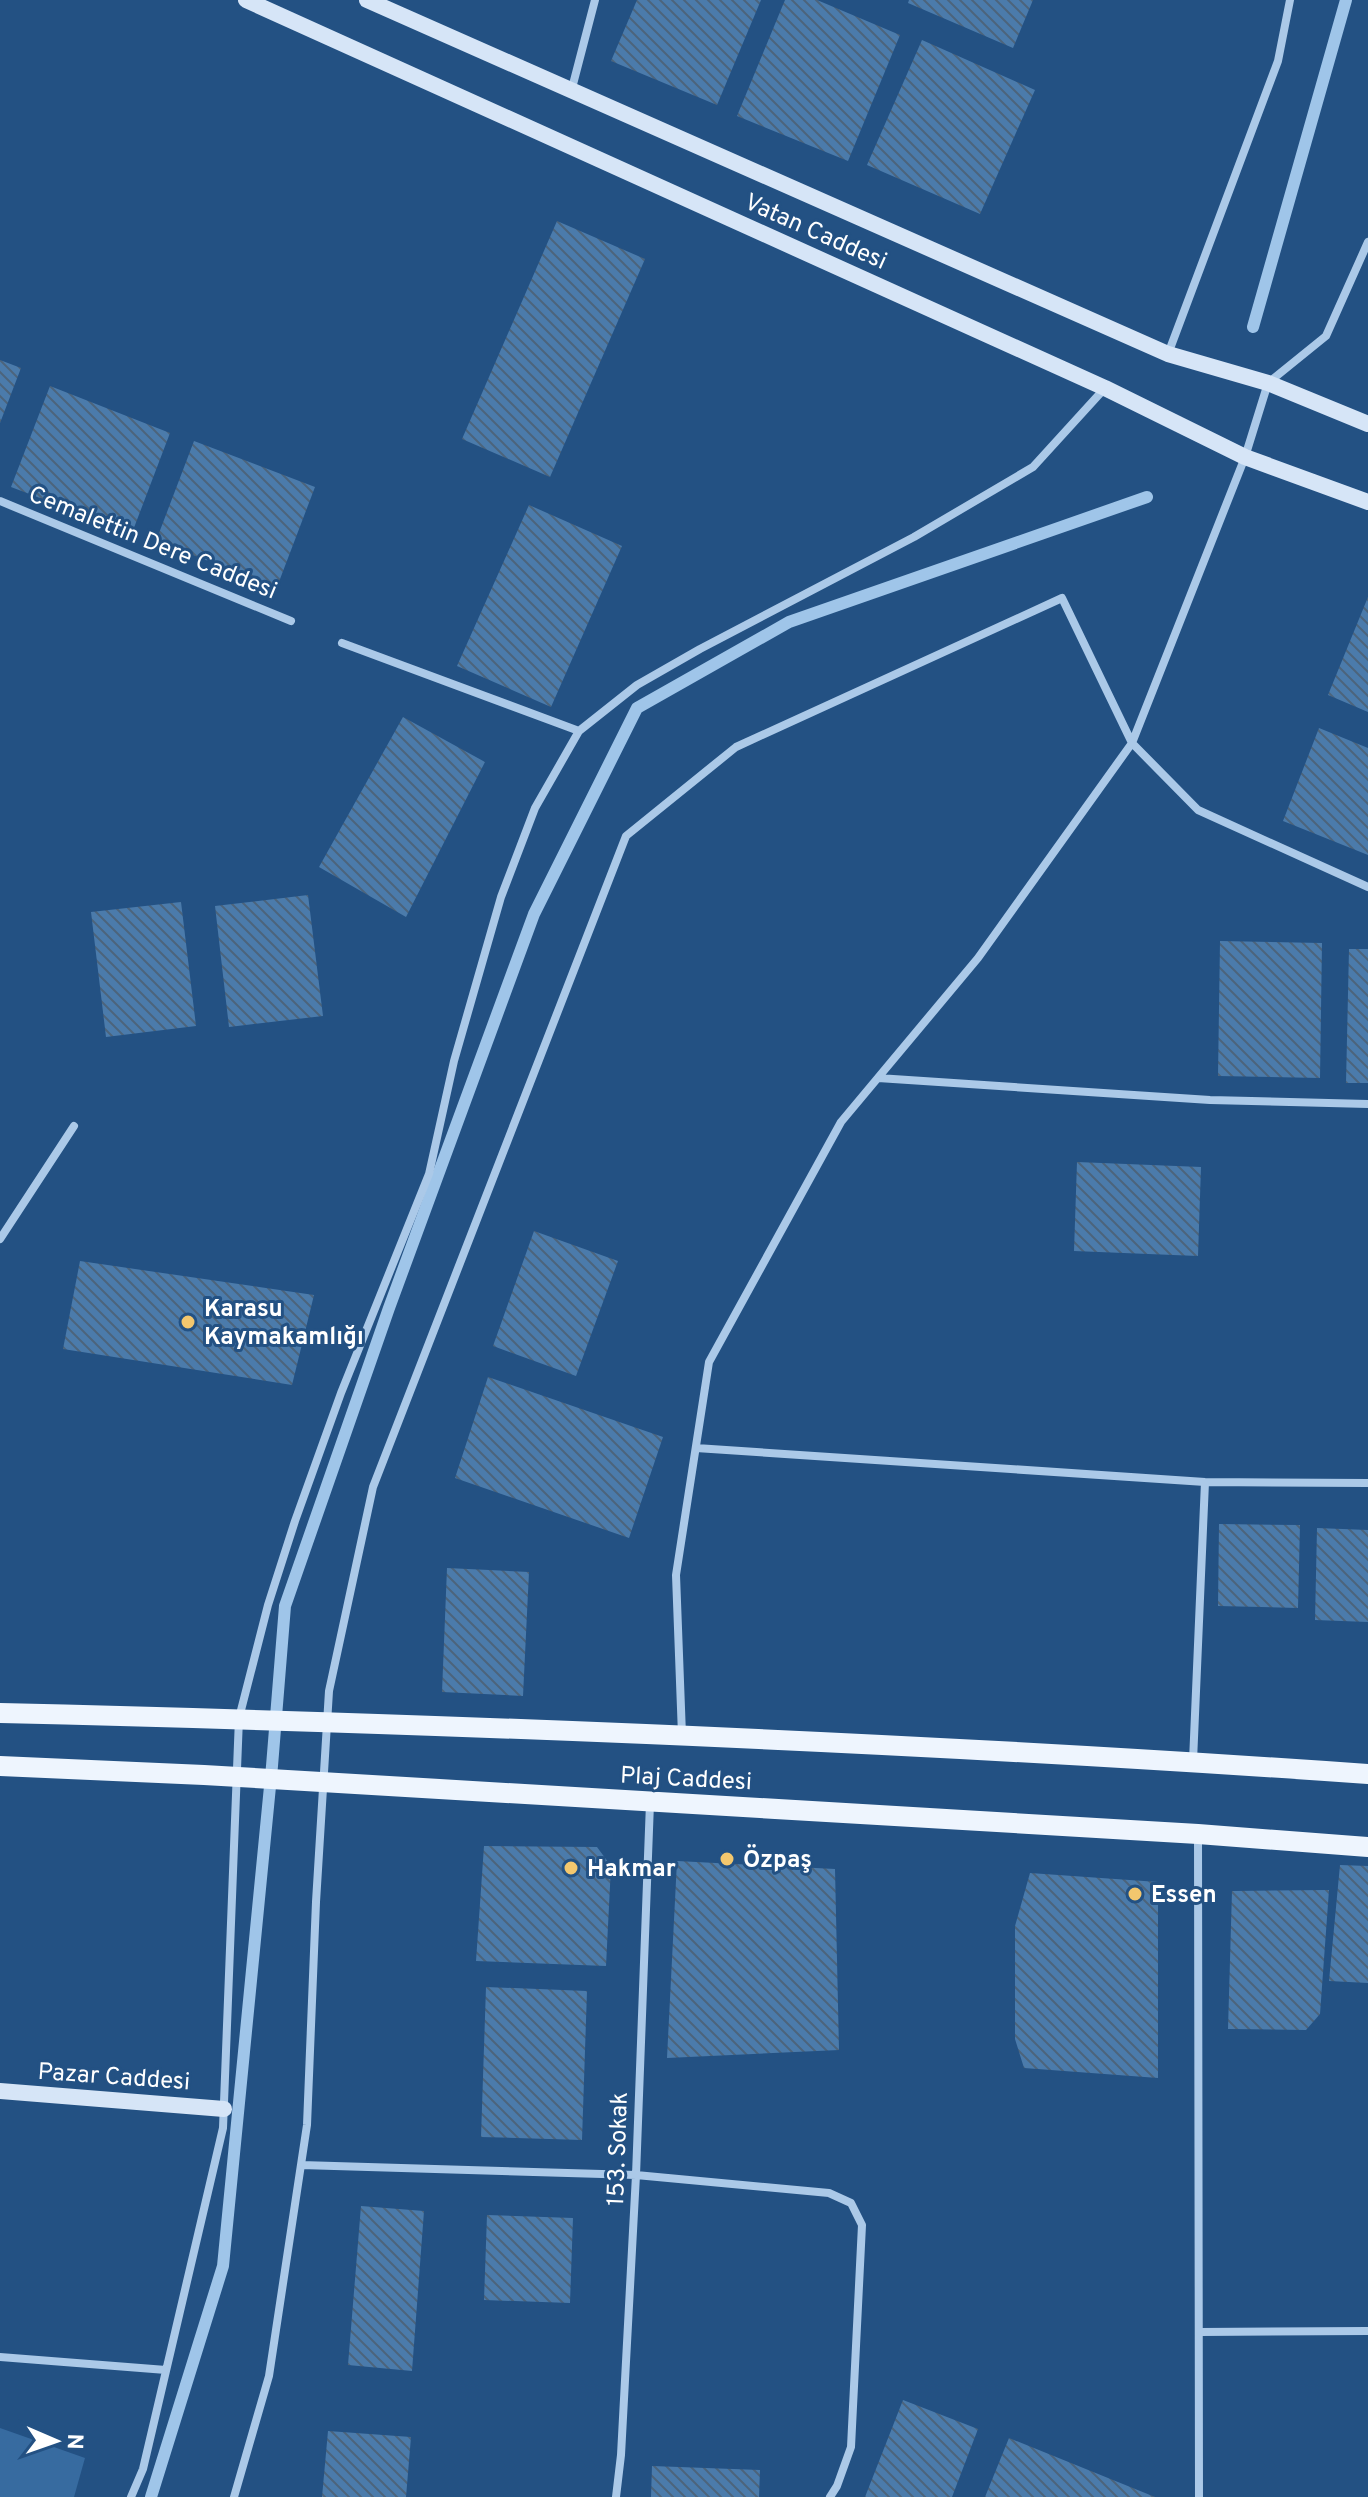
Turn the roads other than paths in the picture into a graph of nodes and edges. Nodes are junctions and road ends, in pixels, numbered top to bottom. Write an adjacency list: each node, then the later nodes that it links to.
1 (246, 0): 9 (main road, Vatan Caddesi)
2 (367, 0): 5 (main road, Vatan Caddesi)
3 (595, 0): 5 (street)
4 (1290, 0): 7 (street)
5 (571, 92): 7 (main road, Vatan Caddesi)
6 (1368, 242): 8 (street)
7 (1168, 354): 8 (main road, Vatan Caddesi)
8 (1268, 383): 10 (main road, Vatan Caddesi); 11 (street)
9 (1105, 388): 11 (main road, Vatan Caddesi); 16 (street)
10 (1368, 424)
11 (1245, 457): 13 (main road, Vatan Caddesi); 17 (street)
12 (0, 501): 14 (street, Cemalettin Dere Caddesi)
13 (1368, 502)
14 (291, 621)
15 (342, 643): 16 (street)
16 (579, 731): 27 (street)
17 (1132, 743): 18 (street); 19 (street); 28 (street)
18 (1368, 887)
19 (878, 1078): 20 (street); 23 (street)
20 (1368, 1104)
21 (74, 1126): 22 (street)
22 (0, 1239)
23 (696, 1448): 24 (street); 29 (street)
24 (1205, 1482): 25 (street); 30 (street)
25 (1368, 1483)
26 (0, 1713): 27 (main road, Plaj Caddesi)
27 (239, 1718): 28 (main road, Plaj Caddesi); 33 (street)
28 (327, 1722): 29 (main road, Plaj Caddesi); 34 (street)
29 (682, 1735): 30 (main road, Plaj Caddesi)
30 (1193, 1762): 32 (main road, Plaj Caddesi)
31 (0, 1766): 33 (main road, Plaj Caddesi)
32 (1368, 1774)
33 (236, 1777): 34 (main road, Plaj Caddesi); 39 (street)
34 (323, 1782): 35 (main road, Plaj Caddesi); 40 (street)
35 (650, 1802): 36 (main road, Plaj Caddesi); 41 (street, 153. Sokak)
36 (1198, 1834): 37 (main road, Plaj Caddesi); 43 (street)
37 (1368, 1847)
38 (0, 2091): 39 (main road, Pazar Caddesi)
39 (224, 2109): 45 (street)
40 (301, 2165): 41 (street); 47 (street)
41 (636, 2175): 48 (street, 153. Sokak); 49 (street)
42 (1368, 2331): 43 (street)
43 (1200, 2332): 50 (street)
44 (0, 2357): 45 (street)
45 (166, 2370): 46 (street)
46 (131, 2497)
47 (234, 2497)
48 (616, 2497)
49 (830, 2497)
50 (1199, 2497)

